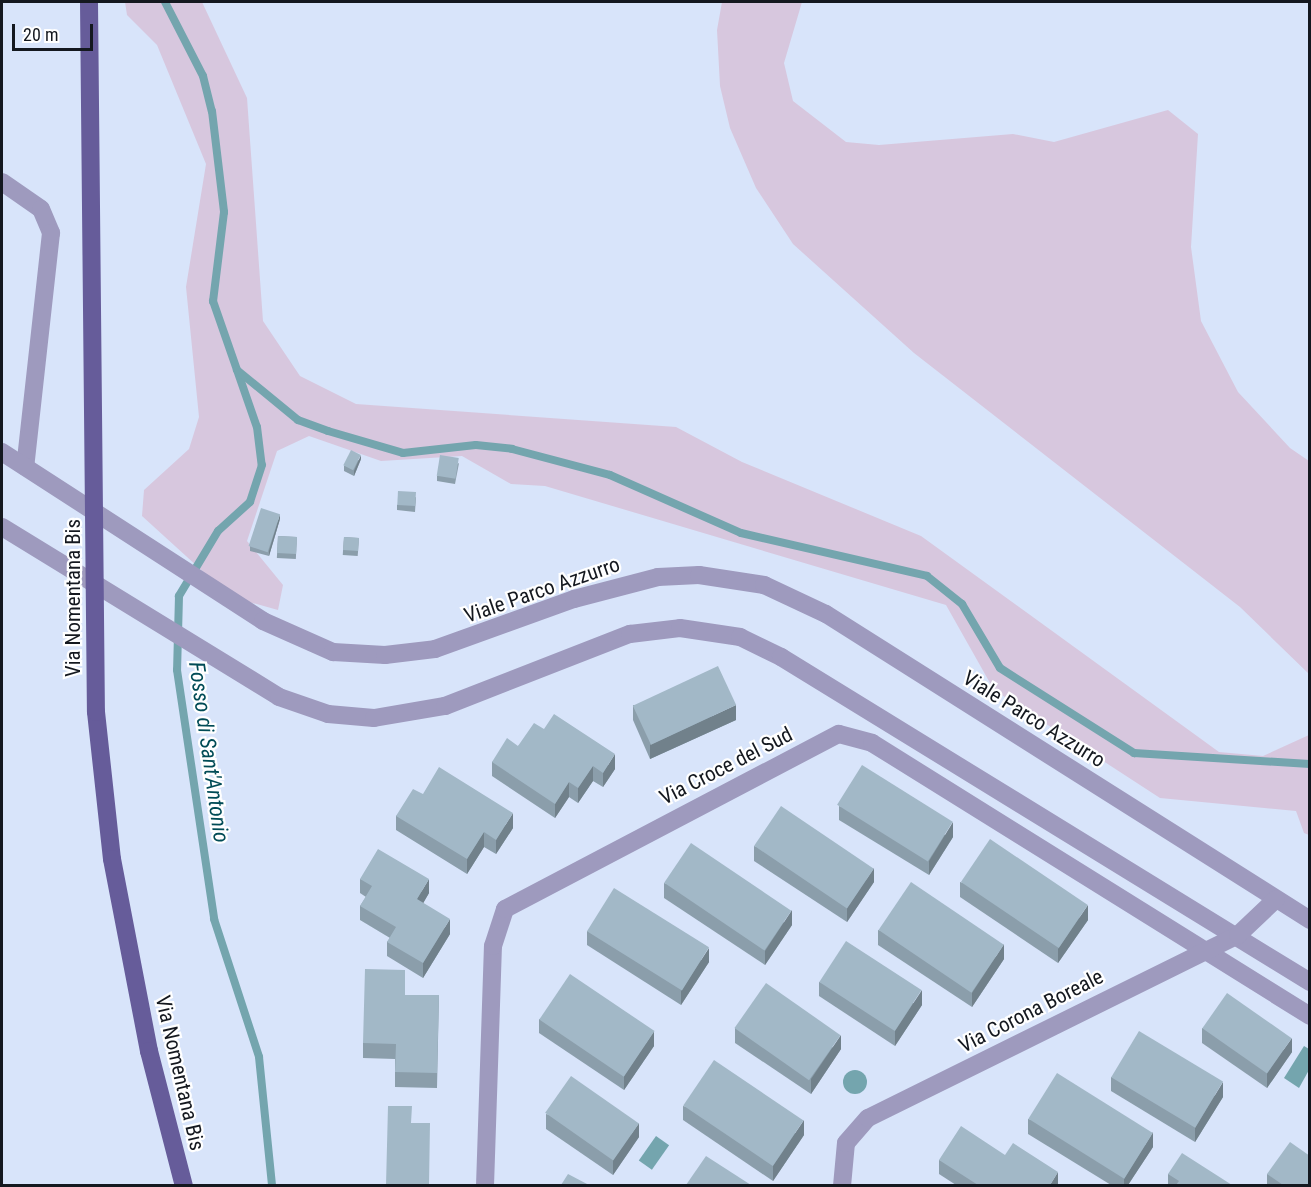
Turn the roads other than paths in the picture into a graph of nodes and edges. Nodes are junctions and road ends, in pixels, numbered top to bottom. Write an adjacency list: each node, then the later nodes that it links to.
1 (89, 2): 12 (main road, Via Nomentana Bis, bridge)
2 (2, 182): 4 (street)
3 (2, 452): 4 (street, Viale Parco Azzurro)
4 (25, 467): 6 (street, Viale Parco Azzurro)
5 (2, 527): 8 (street)
6 (1276, 899): 7 (street, Viale Parco Azzurro); 8 (street, Via Corona Boreale)
7 (1310, 920)
8 (1238, 935): 9 (street, Via Corona Boreale); 10 (street)
9 (1204, 949): 11 (street, Via Croce del Sud); 13 (street, Via Croce del Sud); 14 (street, Via Corona Boreale)
10 (1310, 982)
11 (1310, 1016)
12 (184, 1185)
13 (485, 1185)
14 (842, 1185)

